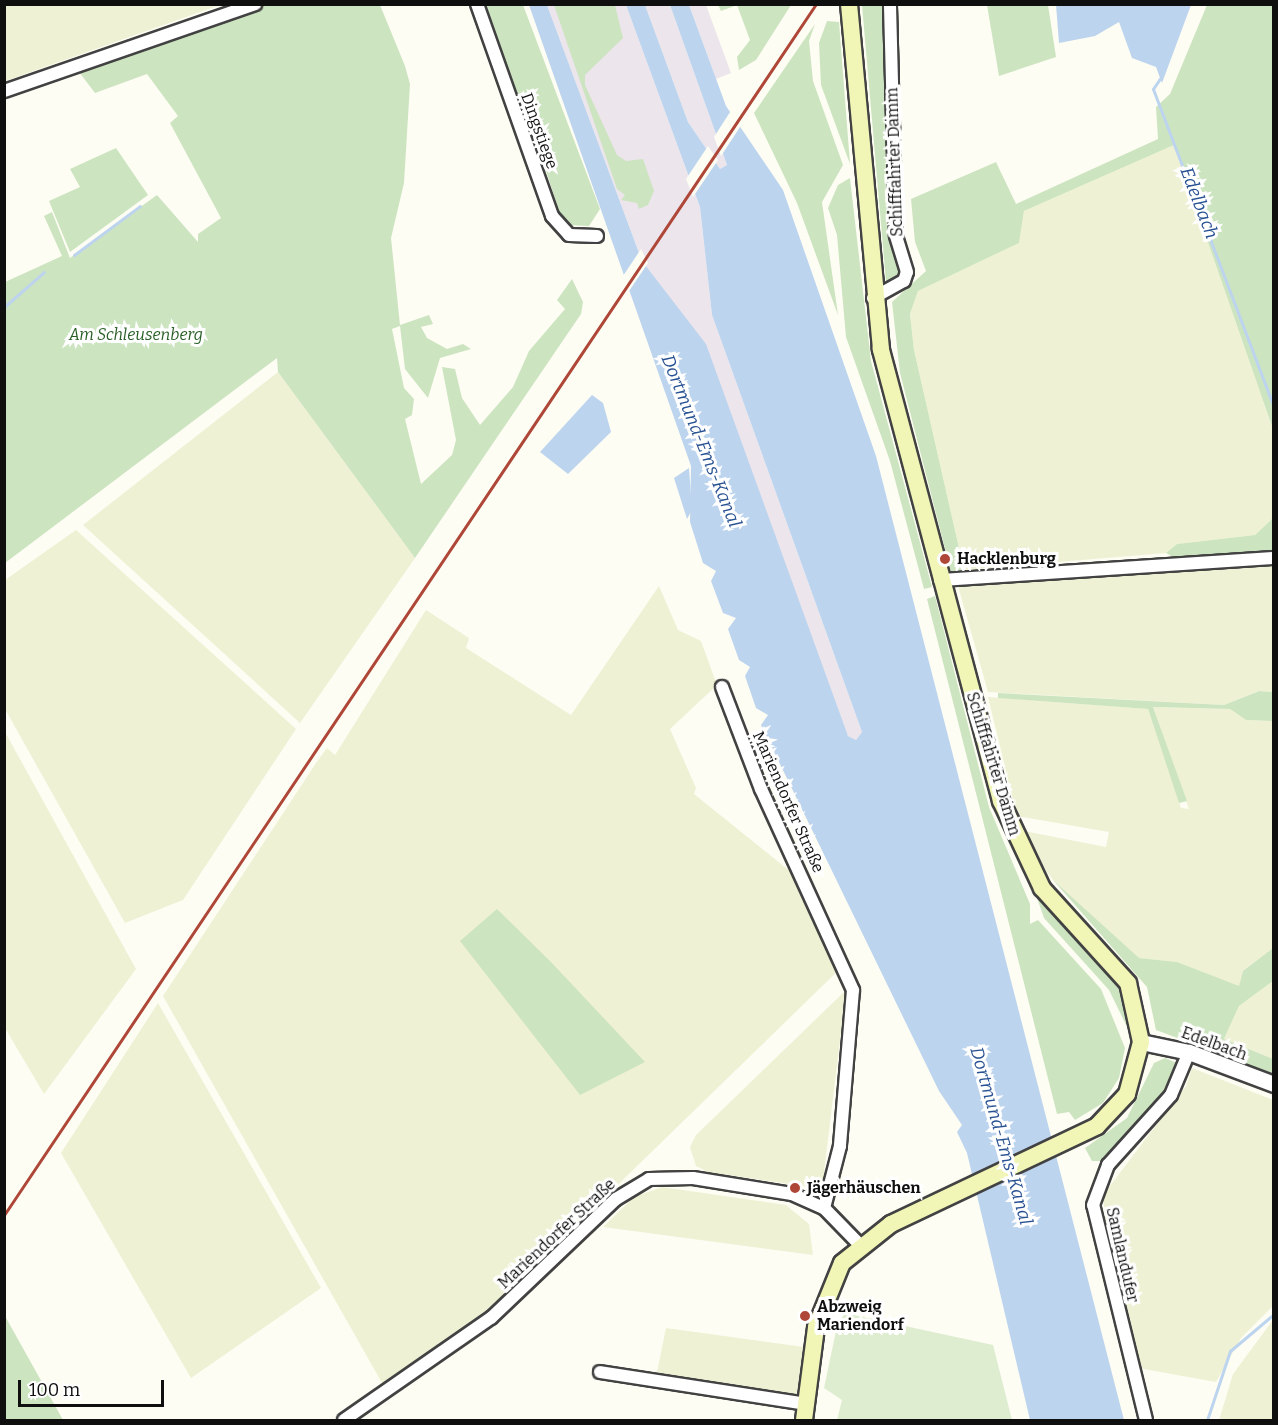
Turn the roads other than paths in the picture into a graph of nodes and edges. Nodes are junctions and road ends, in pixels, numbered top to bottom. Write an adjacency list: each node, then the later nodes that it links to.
1 (255, 4): 5 (street)
2 (477, 4): 6 (street, Dingstiege)
3 (890, 4): 7 (street, Schifffahrter Damm)
4 (849, 10): 7 (main road, Schifffahrter Damm)
5 (4, 91)
6 (597, 236)
7 (873, 298): 9 (main road, Schifffahrter Damm)
8 (1274, 558): 9 (street)
9 (940, 580): 11 (main road, Schifffahrter Damm)
10 (722, 687): 14 (street, Mariendorfer Straße)
11 (1142, 1042): 12 (street, Edelbach); 15 (main road, Schifffahrter Damm)
12 (1189, 1052): 13 (street, Edelbach); 19 (street, Samlandufer)
13 (1274, 1084)
14 (824, 1208): 15 (street, Mariendorfer Straße); 18 (street, Mariendorfer Straße)
15 (860, 1245): 17 (main road, Schifffahrter Damm)
16 (600, 1372): 17 (street)
17 (805, 1412)
18 (344, 1420)
19 (1146, 1420)

